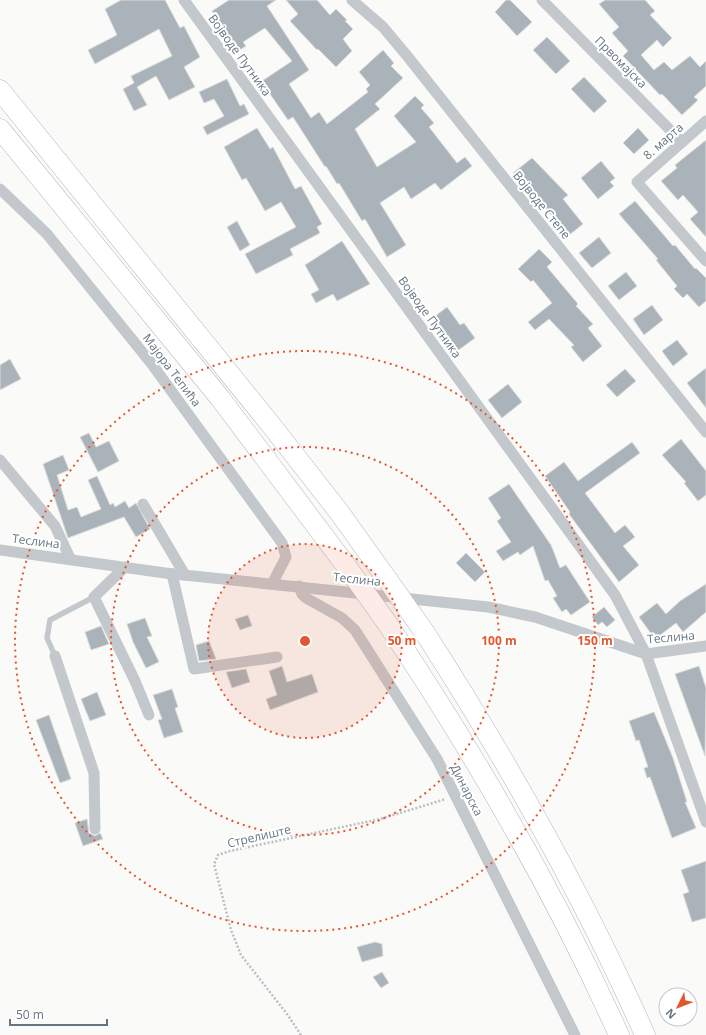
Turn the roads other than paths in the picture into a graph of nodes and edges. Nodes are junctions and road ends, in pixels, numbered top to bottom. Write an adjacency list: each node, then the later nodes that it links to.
1 (184, 0): 22 (street, Војводе Путника)
2 (352, 0): 10 (street, Војводе Степе)
3 (542, 0): 7 (street, Првомајска)
4 (0, 90): 30 (highway, bridge)
5 (706, 121): 7 (street, 8. марта)
6 (0, 129): 29 (highway, bridge)
7 (682, 142): 9 (street, 8. марта)
8 (0, 190): 18 (street, Мајора Тепића)
9 (706, 261)
10 (706, 432)
11 (0, 460): 14 (street)
12 (143, 504): 17 (street)
13 (0, 550): 14 (street, Теслина)
14 (70, 558): 15 (street, Теслина)
15 (125, 567): 16 (street, Теслина); 20 (street)
16 (172, 574): 17 (street, Теслина); 24 (street)
17 (185, 575): 18 (street, Теслина)
18 (272, 584): 19 (street, Теслина)
19 (299, 586): 22 (street, Теслина); 28 (street, Динарска)
20 (94, 597): 23 (lane); 25 (street)
21 (706, 646): 22 (street, Теслина)
22 (646, 654): 26 (street, Војводе Путника)
23 (54, 656): 27 (street)
24 (277, 657)
25 (149, 715)
26 (706, 822)
27 (95, 830)
28 (574, 1035)
29 (619, 1035)
30 (646, 1035)

